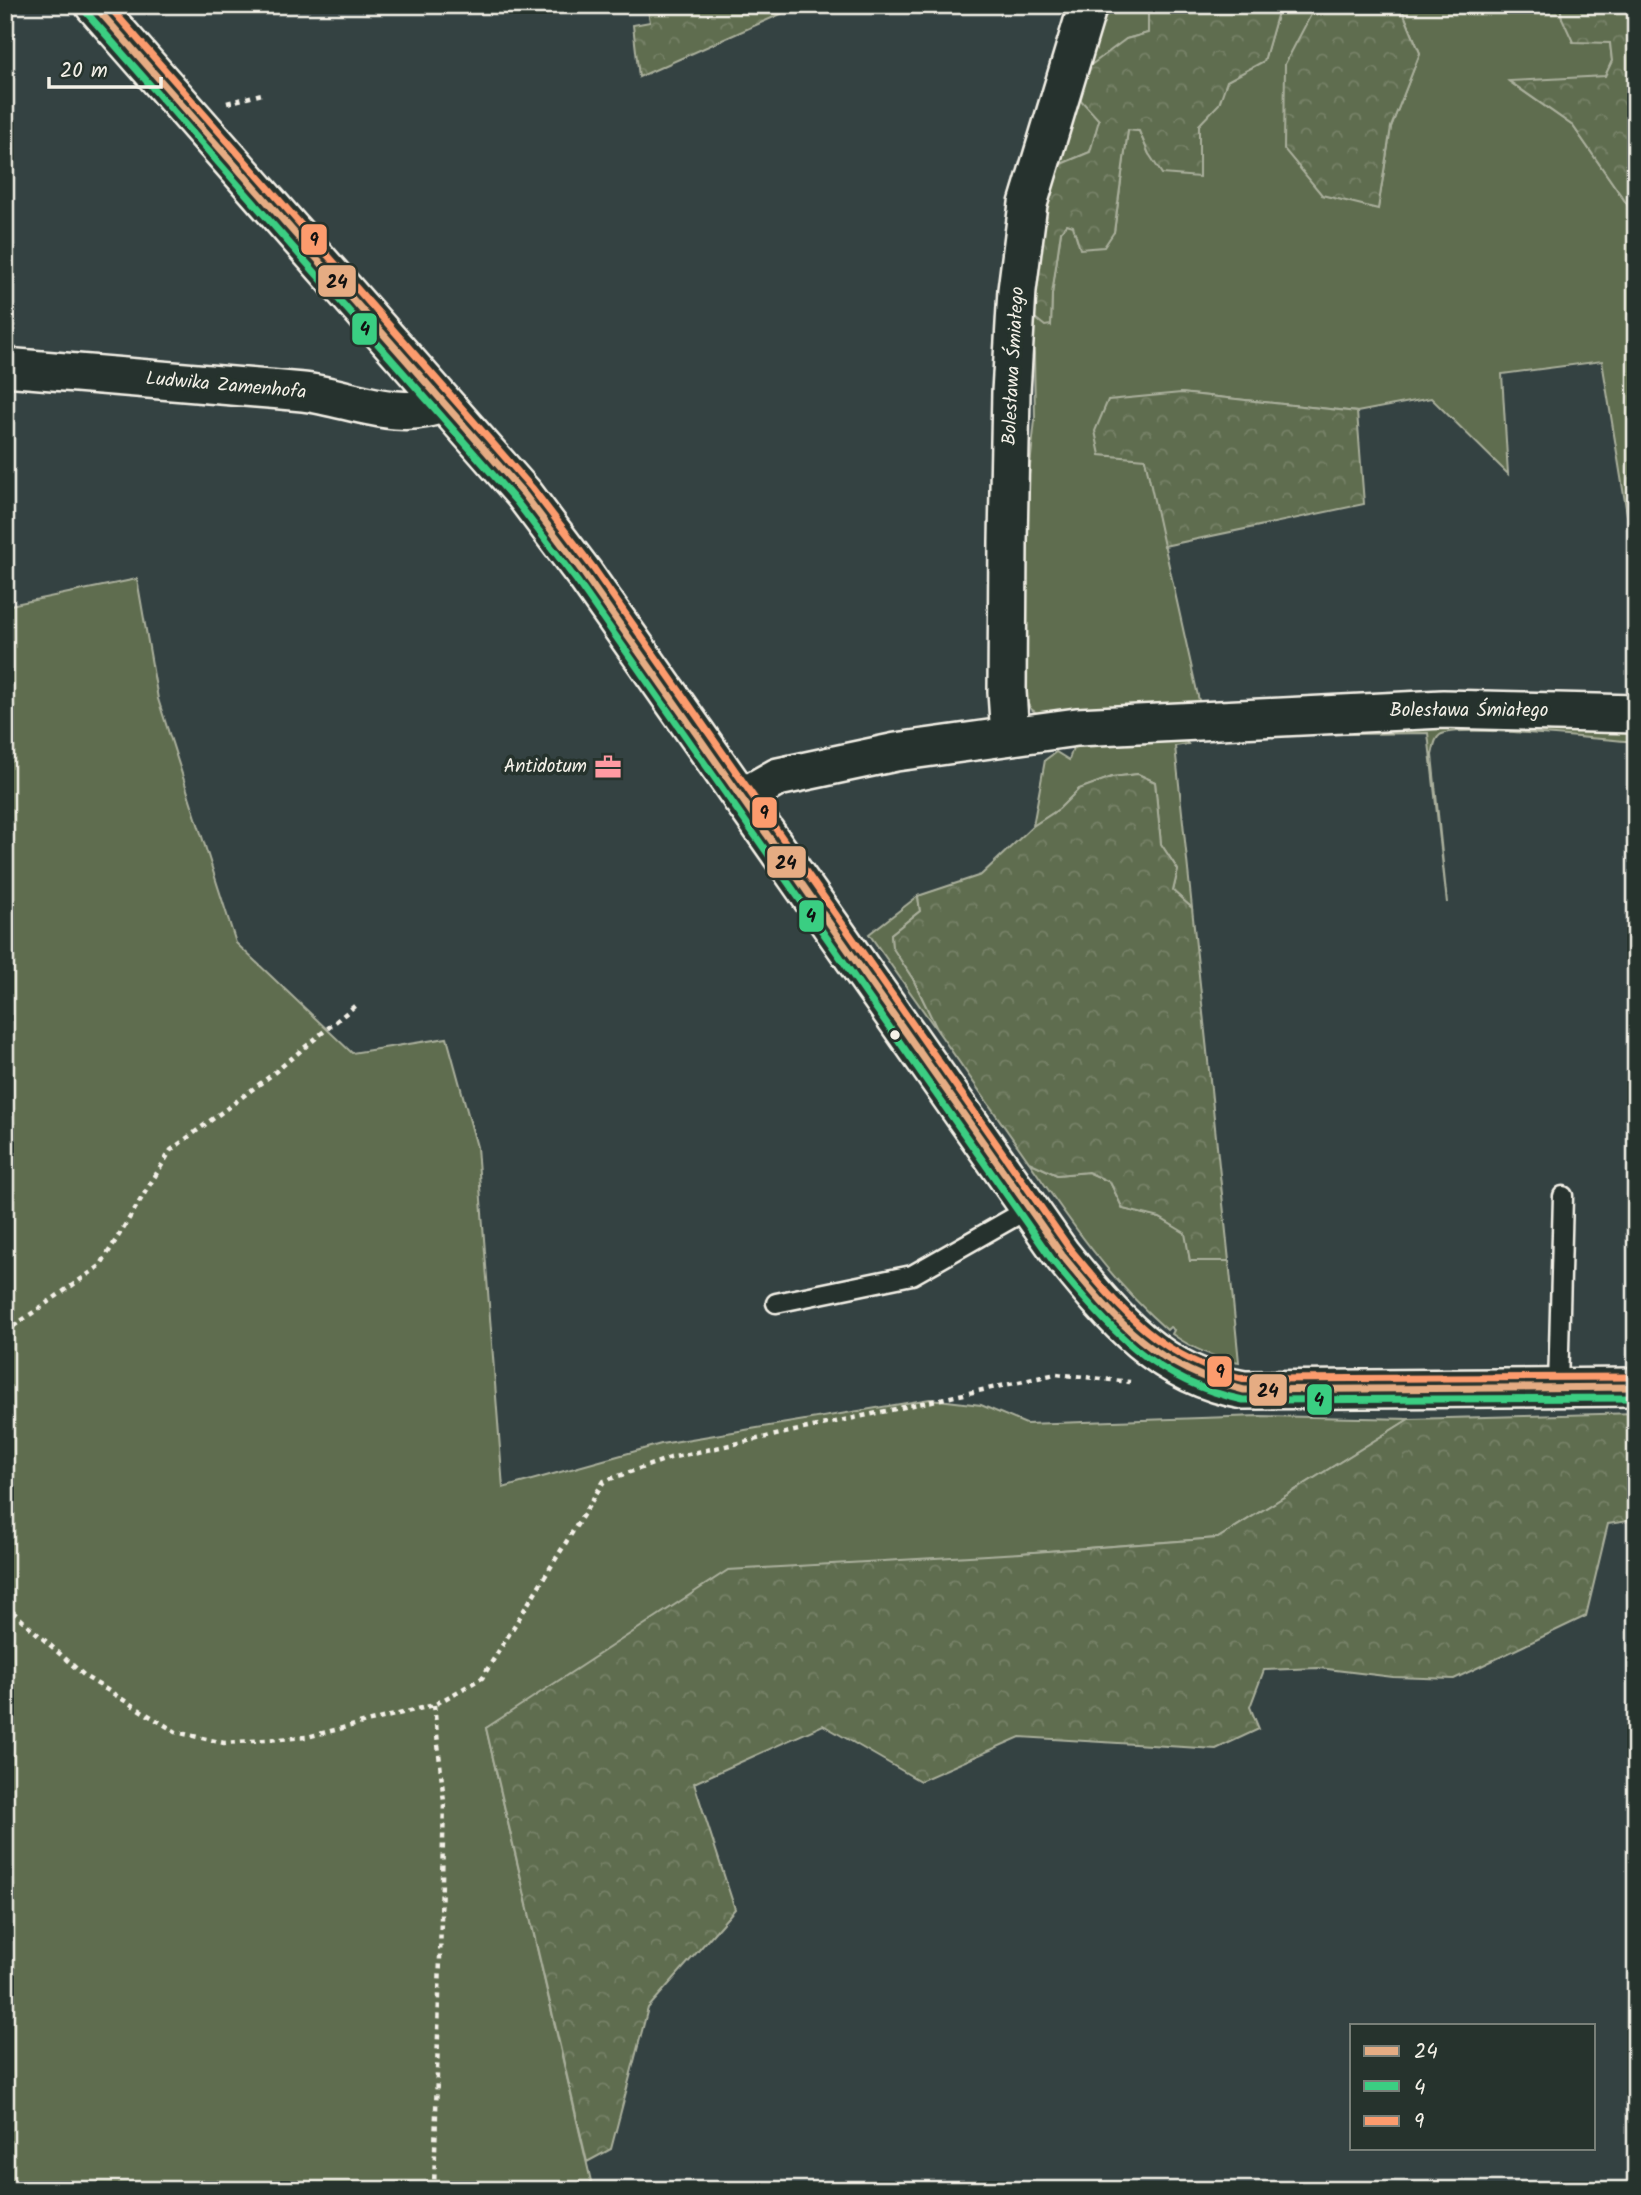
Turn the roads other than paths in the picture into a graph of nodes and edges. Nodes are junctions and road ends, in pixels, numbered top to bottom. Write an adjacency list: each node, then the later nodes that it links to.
1 (94, 5): 4 (street)
2 (1088, 5): 6 (street, Bolesława Śmiałego)
3 (5, 367): 4 (street, Ludwika Zamenhofa)
4 (444, 403): 7 (street)
5 (1636, 714): 6 (street, Bolesława Śmiałego)
6 (1010, 736): 7 (street, Bolesława Śmiałego)
7 (741, 798): 9 (street)
8 (1563, 1196): 12 (lane)
9 (1030, 1208): 10 (lane); 12 (street)
10 (776, 1303)
11 (1636, 1387): 12 (street)
12 (1558, 1388)

